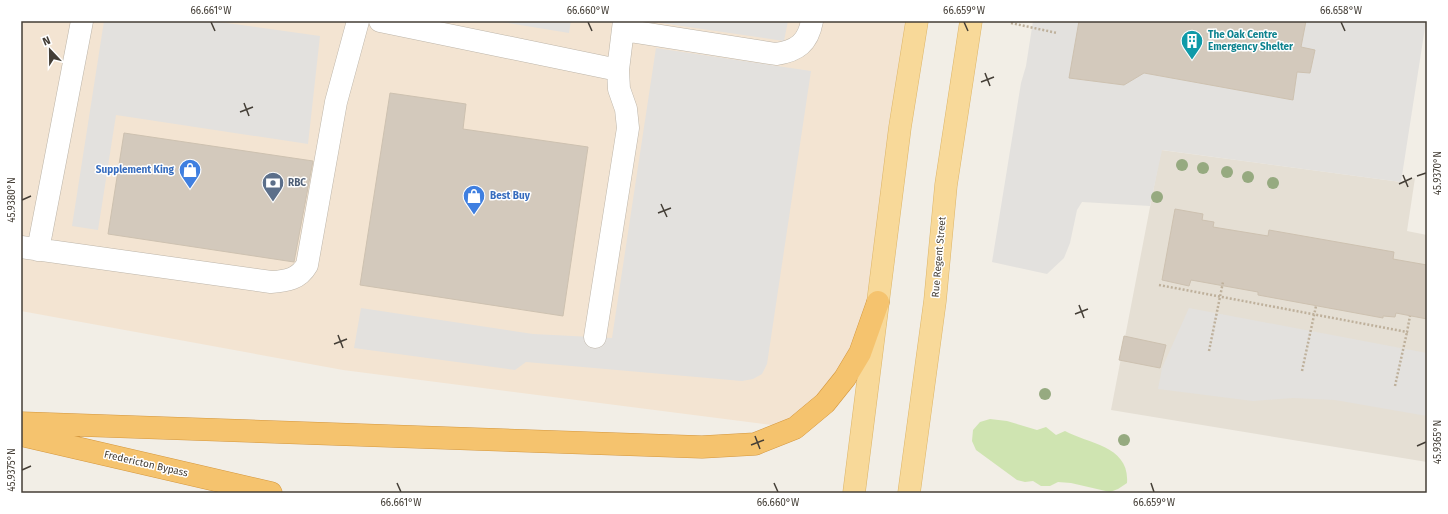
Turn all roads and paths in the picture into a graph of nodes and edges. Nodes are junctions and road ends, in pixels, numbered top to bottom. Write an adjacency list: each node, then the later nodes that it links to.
1 (82, 21): 11 (lane)
2 (358, 21): 11 (lane)
3 (380, 21): 10 (lane)
4 (812, 21): 8 (lane)
5 (917, 21): 15 (main road)
6 (971, 21): 28 (main road, Rue Regent Street)
7 (1011, 23): 9 (path)
8 (623, 25): 10 (lane)
9 (1057, 32)
10 (618, 70): 20 (lane)
11 (30, 249)
12 (1223, 282): 14 (path)
13 (1159, 285): 14 (path)
14 (1220, 296): 17 (path); 21 (path)
15 (878, 302): 24 (highway); 27 (main road)
16 (1316, 306): 17 (path)
17 (1314, 314): 19 (path); 22 (path)
18 (1410, 316): 19 (path)
19 (1407, 332): 23 (path)
20 (595, 337)
21 (1209, 351)
22 (1302, 370)
23 (1395, 386)
24 (21, 423)
25 (21, 435): 26 (highway, Fredericton Bypass)
26 (271, 493)
27 (854, 493)
28 (909, 493)

